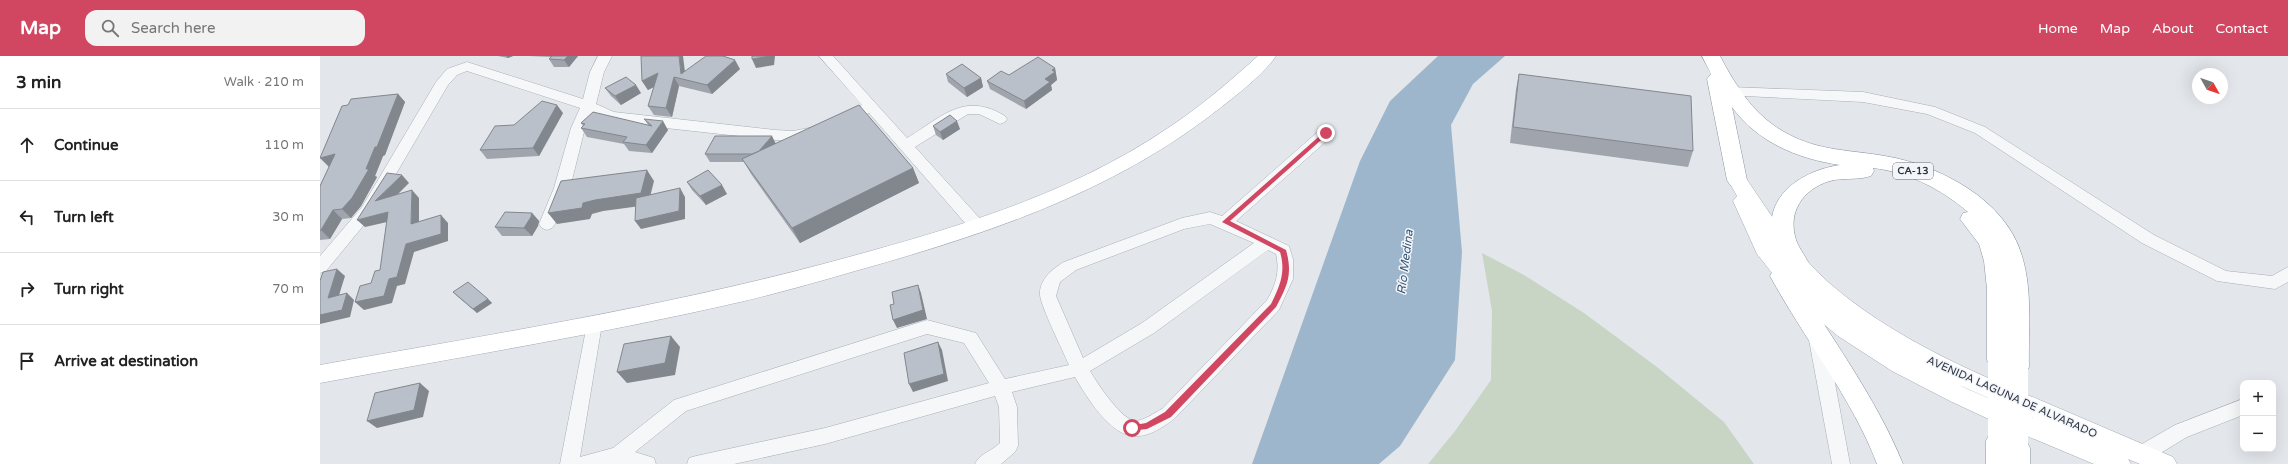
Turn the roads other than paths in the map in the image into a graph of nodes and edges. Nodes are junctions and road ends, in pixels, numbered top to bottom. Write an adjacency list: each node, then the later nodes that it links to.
1 (605, 56): 6 (street)
2 (826, 56): 7 (street)
3 (1268, 56): 14 (main road)
4 (1711, 56): 5 (highway, CA-13); 11 (highway, AVENIDA LAGUNA DE ALVARADO / CA-13)
5 (1730, 92): 18 (street); 21 (highway, CA-13)
6 (588, 106): 7 (street); 13 (street); 16 (street)
7 (872, 106): 10 (street)
8 (1000, 119): 10 (street)
9 (1326, 133): 12 (street)
10 (906, 145): 14 (street)
11 (1737, 180): 17 (main road, AVENIDA LAGUNA DE ALVARADO / CA-13)
12 (1225, 222): 15 (street); 22 (street)
13 (547, 224)
14 (978, 227): 19 (main road)
15 (1268, 242): 22 (street); 22 (street)
16 (320, 267)
17 (1790, 270): 20 (highway); 21 (highway); 27 (main road, AVENIDA LAGUNA DE ALVARADO); 36 (main road, AVENIDA LAGUNA DE ALVARADO)
18 (2288, 272)
19 (594, 324): 23 (main road); 29 (street)
20 (1817, 335): 34 (street); 35 (highway)
21 (2008, 364): 26 (highway, CA-13, bridge)
22 (1079, 369): 24 (street)
23 (320, 374)
24 (1001, 387): 28 (street); 32 (street); 33 (street)
25 (2240, 408): 27 (street)
26 (2008, 454)
27 (2142, 454): 37 (main road, AVENIDA LAGUNA DE ALVARADO)
28 (618, 455): 30 (street); 31 (street)
29 (569, 464)
30 (582, 464)
31 (647, 464)
32 (696, 464)
33 (984, 464)
34 (1840, 464)
35 (1890, 464)
36 (2119, 464)
37 (2165, 464)

